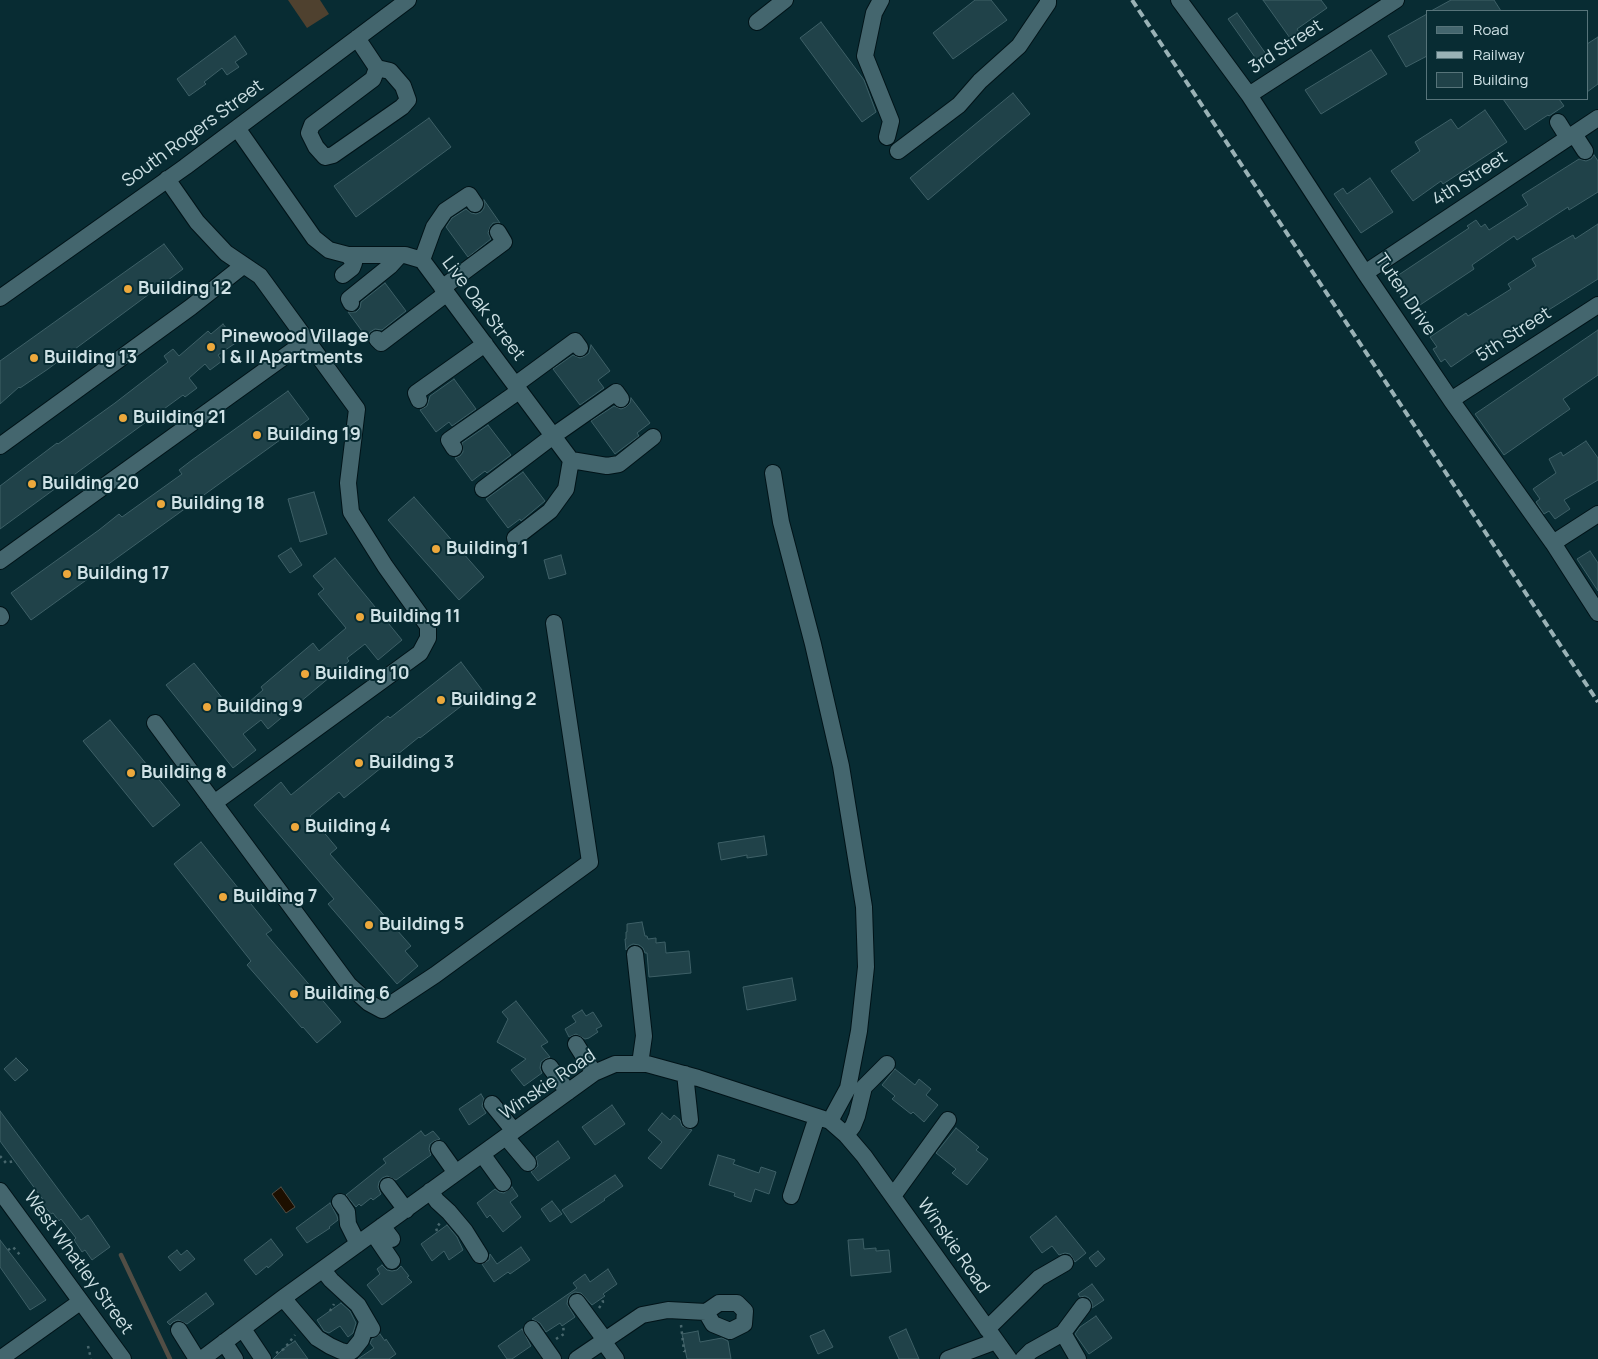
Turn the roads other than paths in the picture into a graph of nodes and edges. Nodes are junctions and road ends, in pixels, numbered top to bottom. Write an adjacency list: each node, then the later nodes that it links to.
1 (408, 0): 8 (street, South Rogers Street)
2 (785, 0): 7 (street)
3 (882, 0): 15 (street)
4 (1048, 0): 16 (street)
5 (1179, 0): 10 (street, Tuten Drive)
6 (1396, 0): 10 (street, 3rd Street)
7 (757, 22)
8 (357, 38): 9 (street); 13 (street, South Rogers Street)
9 (377, 68): 9 (street)
10 (1249, 95): 25 (street, Tuten Drive)
11 (1598, 118): 14 (street, 4th Street)
12 (1558, 122): 14 (street)
13 (237, 128): 18 (street, South Rogers Street); 21 (street, Live Oak Street)
14 (1571, 136): 17 (street); 25 (street, 4th Street)
15 (887, 137)
16 (898, 151)
17 (1585, 151)
18 (167, 179): 24 (street); 28 (street, South Rogers Street)
19 (475, 204): 23 (street)
20 (498, 232): 27 (street)
21 (348, 255): 22 (street, Live Oak Street); 26 (street)
22 (400, 255): 23 (street, Live Oak Street); 29 (street)
23 (422, 260): 27 (street, Live Oak Street)
24 (244, 265): 32 (street); 42 (street)
25 (1365, 273): 38 (street, Tuten Drive)
26 (343, 275)
27 (445, 291): 31 (street); 33 (street, Live Oak Street)
28 (0, 298)
29 (350, 303)
30 (1598, 305): 38 (street, 5th Street)
31 (377, 339)
32 (306, 341): 49 (street); 53 (street)
33 (485, 344): 35 (street, Live Oak Street); 37 (street)
34 (580, 348): 35 (street)
35 (517, 388): 39 (street, Live Oak Street); 41 (street)
36 (615, 391): 39 (street)
37 (419, 400)
38 (1451, 400): 48 (street, Tuten Drive)
39 (553, 436): 43 (street, Live Oak Street); 45 (street)
40 (653, 437): 43 (street)
41 (449, 440)
42 (0, 446)
43 (571, 460): 47 (street)
44 (773, 473): 63 (street)
45 (483, 488)
46 (1598, 514): 48 (street)
47 (515, 538)
48 (1553, 544): 50 (street, Tuten Drive)
49 (0, 560)
50 (1598, 613)
51 (554, 623): 53 (street)
52 (156, 723): 53 (street)
53 (214, 803)
54 (635, 954): 56 (street)
55 (576, 1044): 59 (street)
56 (640, 1064): 59 (street, Winskie Road); 60 (street, Winskie Road)
57 (887, 1064): 67 (street)
58 (550, 1067): 61 (street)
59 (594, 1073): 61 (street, Winskie Road)
60 (685, 1074): 63 (street, Winskie Road); 64 (street)
61 (568, 1092): 66 (street, Winskie Road)
62 (492, 1104): 66 (street)
63 (824, 1119): 67 (street, Winskie Road); 76 (street)
64 (690, 1120)
65 (948, 1120): 77 (street)
66 (510, 1134): 69 (street, Winskie Road); 70 (street)
67 (846, 1135): 77 (street, Winskie Road)
68 (439, 1148): 71 (street)
69 (482, 1154): 71 (street, Winskie Road); 72 (street)
70 (528, 1163)
71 (456, 1173): 75 (street, Winskie Road)
72 (503, 1183)
73 (388, 1186): 79 (street)
74 (0, 1191): 86 (street, West Whatley Street)
75 (430, 1191): 79 (street, Winskie Road); 82 (street)
76 (791, 1196)
77 (893, 1196): 96 (street, Winskie Road)
78 (340, 1202): 81 (street)
79 (406, 1210): 80 (street, Winskie Road)
80 (383, 1233): 81 (street, Winskie Road); 83 (street)
81 (358, 1244): 85 (street, Winskie Road)
82 (480, 1255)
83 (392, 1261)
84 (1065, 1263): 96 (street)
85 (322, 1270): 87 (street, Winskie Road); 87 (street)
86 (80, 1302): 100 (street); 101 (street, West Whatley Street)
87 (279, 1302): 91 (street, Winskie Road); 98 (street)
88 (577, 1302): 95 (street)
89 (1083, 1306): 94 (street)
90 (706, 1312): 95 (street)
91 (243, 1329): 97 (street, Winskie Road); 99 (street)
92 (532, 1329): 105 (street)
93 (179, 1330): 102 (street)
94 (1063, 1333): 110 (street); 111 (street)
95 (604, 1340): 106 (street); 107 (street)
96 (998, 1344): 108 (street); 109 (street)
97 (221, 1350): 103 (street, Winskie Road); 104 (street)
98 (316, 1352)
99 (267, 1357)
100 (0, 1359)
101 (123, 1359)
102 (197, 1359)
103 (202, 1359)
104 (235, 1359)
105 (554, 1359)
106 (577, 1359)
107 (616, 1359)
108 (948, 1359)
109 (976, 1359)
110 (1023, 1359)
111 (1078, 1359)

